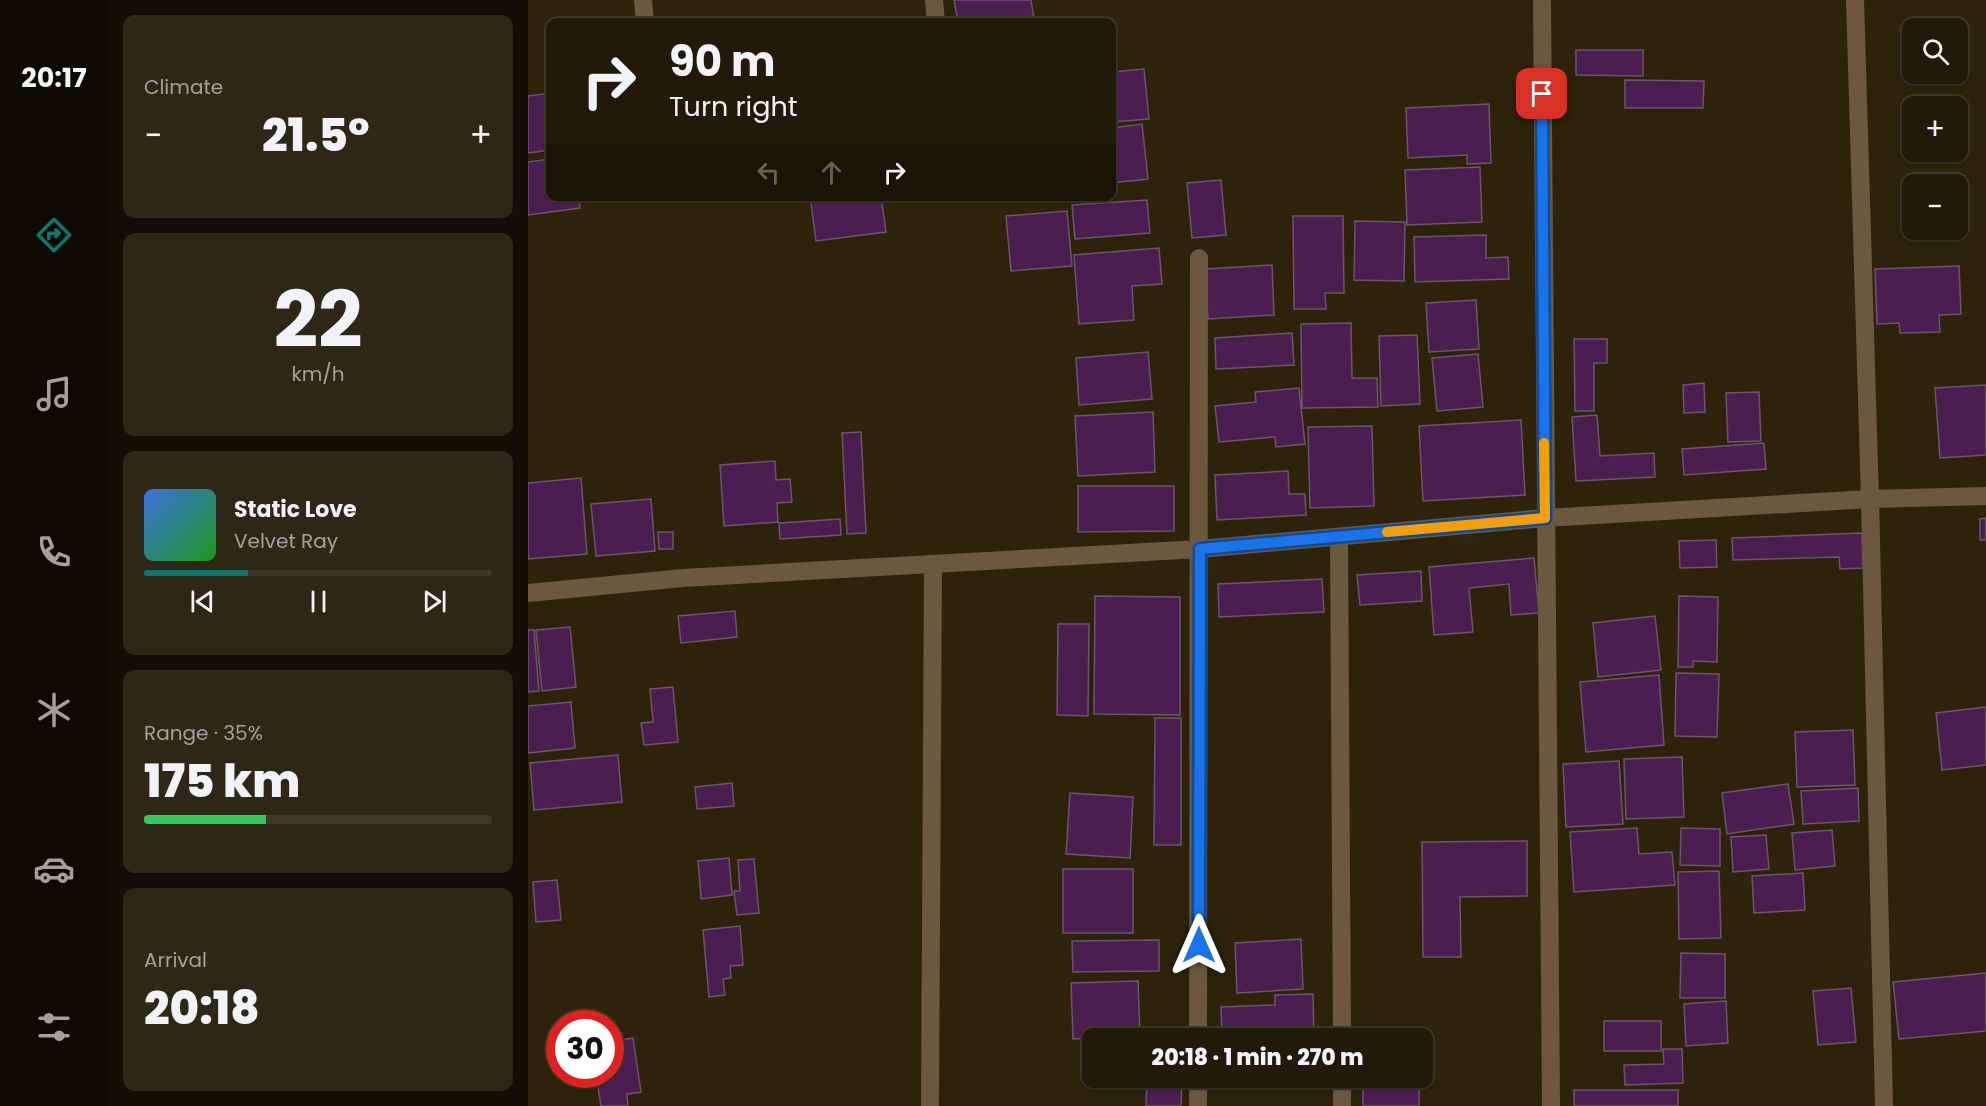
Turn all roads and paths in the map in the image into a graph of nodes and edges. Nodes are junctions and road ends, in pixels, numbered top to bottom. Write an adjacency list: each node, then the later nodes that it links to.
1 (643, 0): 5 (street)
2 (934, 0): 6 (street)
3 (1542, 0): 10 (street)
4 (1855, 0): 9 (street)
5 (645, 18)
6 (936, 18)
7 (1199, 258): 12 (street)
8 (1986, 496): 9 (street)
9 (1870, 499): 10 (street); 23 (street)
10 (1545, 518): 11 (street); 22 (street)
11 (1339, 537): 12 (street); 16 (street)
12 (1200, 549): 13 (street); 15 (street)
13 (933, 565): 14 (street); 19 (street)
14 (528, 593)
15 (1198, 1028)
16 (1342, 1028)
17 (1198, 1088): 20 (street)
18 (1342, 1088): 21 (street)
19 (930, 1106)
20 (1198, 1106)
21 (1342, 1106)
22 (1551, 1106)
23 (1884, 1106)

